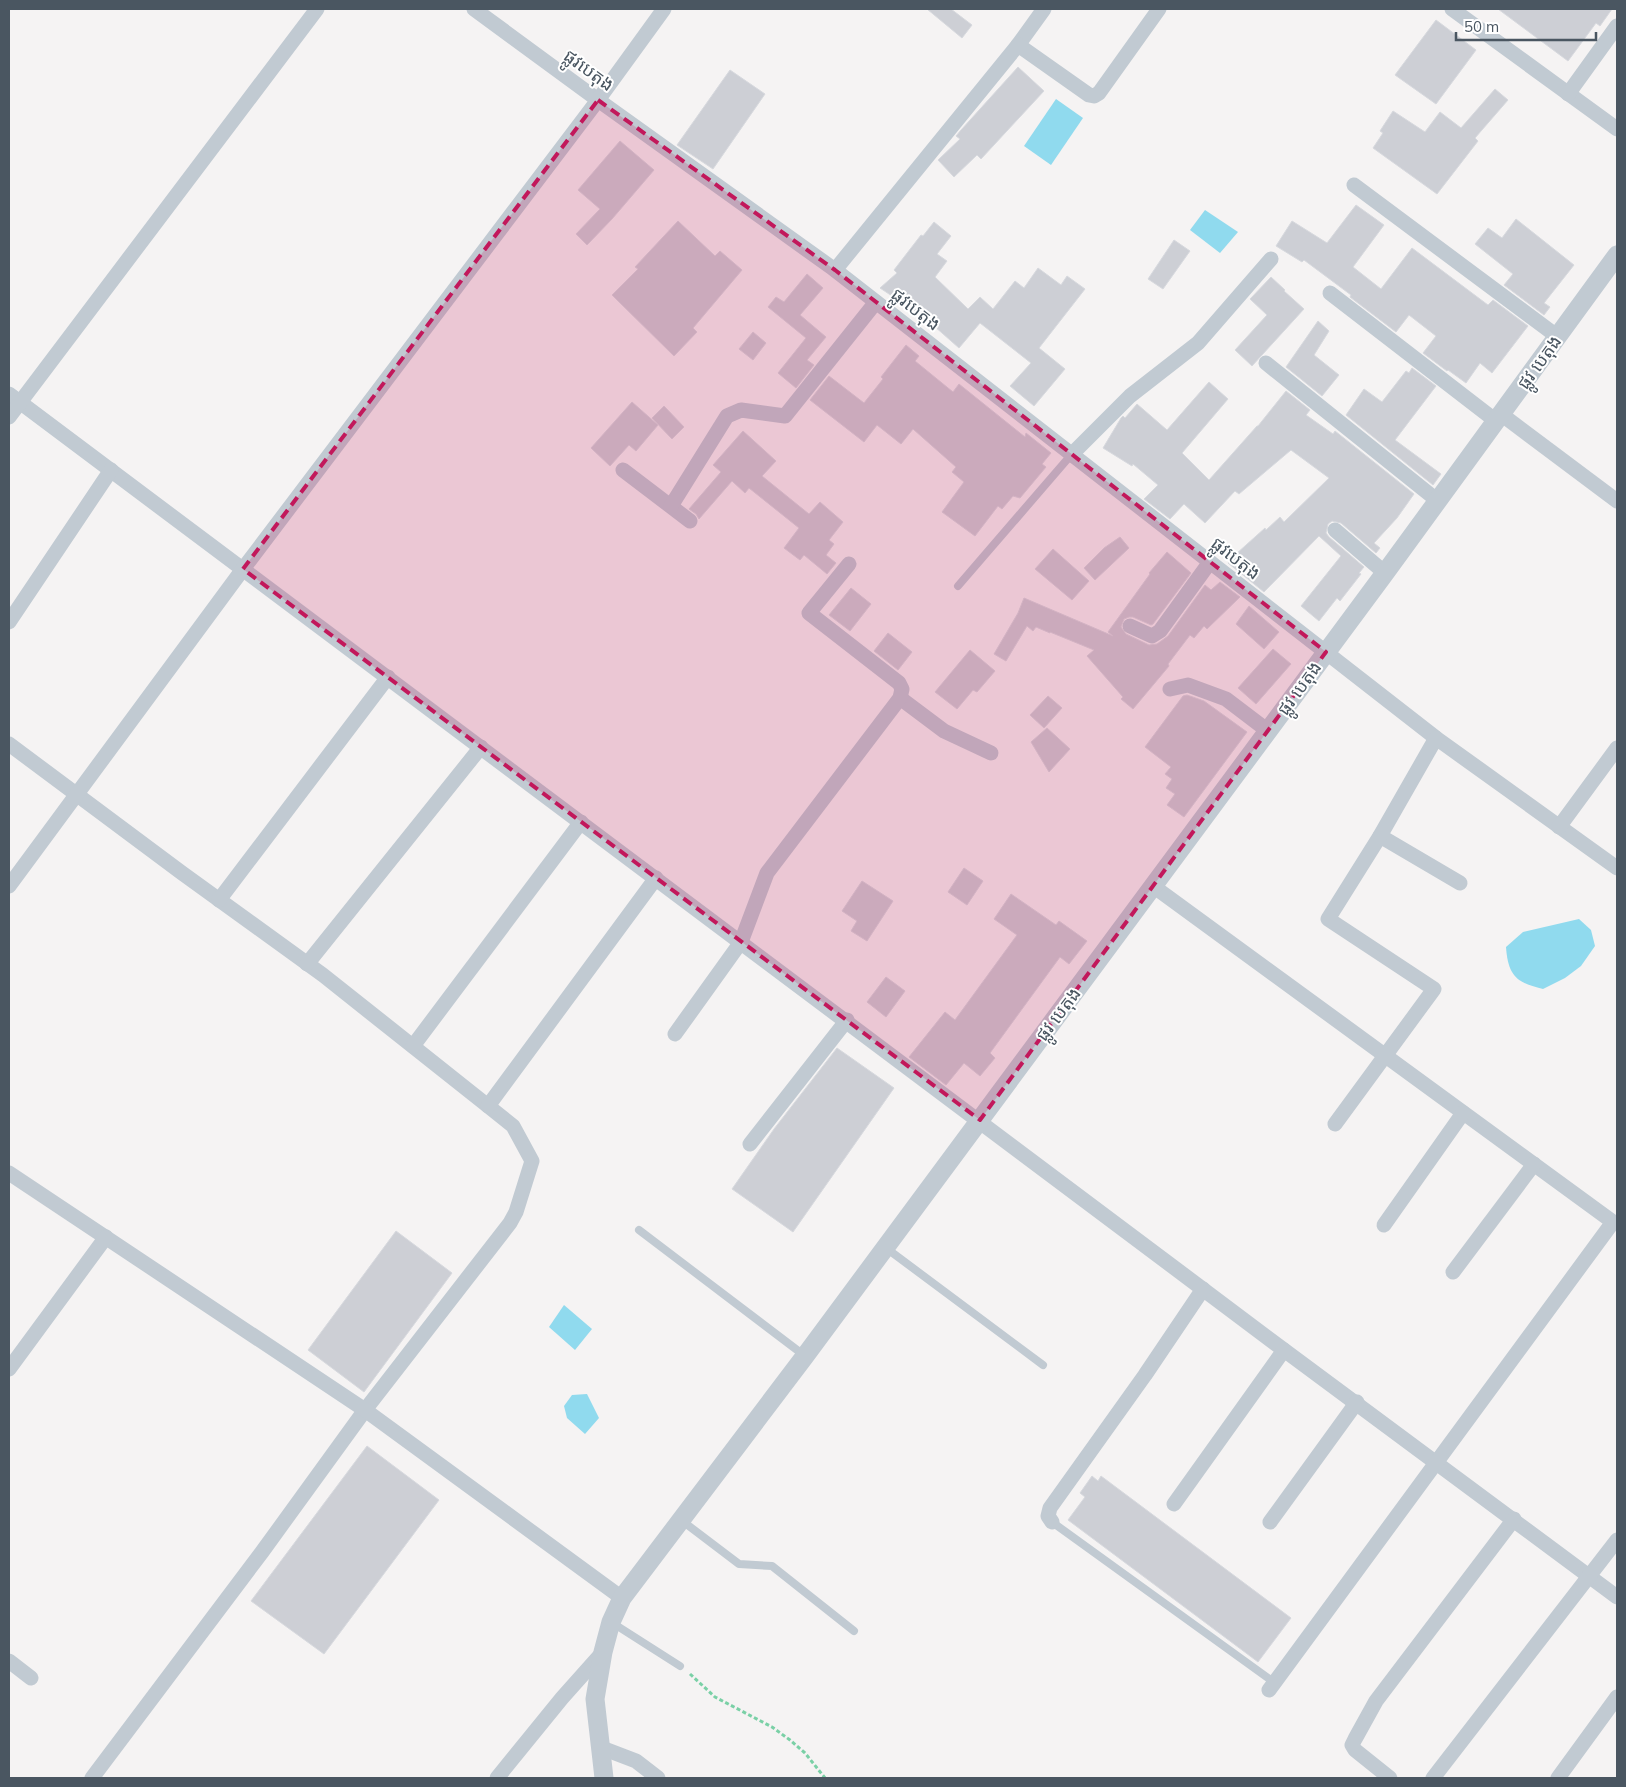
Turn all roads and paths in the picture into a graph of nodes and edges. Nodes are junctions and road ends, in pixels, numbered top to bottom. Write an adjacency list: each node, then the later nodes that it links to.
1 (317, 9): 20 (street)
2 (474, 9): 10 (street, ផ្លូវបេតុង)
3 (664, 9): 10 (street)
4 (1044, 9): 8 (street)
5 (1159, 9): 8 (street)
6 (1461, 11): 9 (street)
7 (1617, 26): 9 (street)
8 (1018, 45): 15 (street)
9 (1568, 94): 11 (street)
10 (598, 100): 15 (street, ផ្លូវបេតុង); 33 (street)
11 (1617, 129)
12 (1354, 185): 18 (street)
13 (1617, 256): 18 (street, ផ្លូវ បេតុង)
14 (1271, 259): 23 (street)
15 (835, 270): 17 (street, ផ្លូវបេតុង)
16 (1330, 294): 22 (street)
17 (876, 302): 23 (street, ផ្លូវបេតុង); 28 (street)
18 (1558, 337): 22 (street, ផ្លូវ បេតុង)
19 (1266, 363): 26 (street)
20 (14, 398): 21 (street); 24 (street)
21 (9, 417)
22 (1498, 418): 26 (street, ផ្លូវ បេតុង); 27 (street)
23 (1071, 455): 31 (street, ផ្លូវបេតុង); 35 (lane)
24 (111, 470): 33 (street); 36 (street)
25 (623, 470): 28 (street)
26 (1438, 501): 34 (street, ផ្លូវ បេតុង)
27 (1617, 501)
28 (671, 506): 29 (street)
29 (690, 520)
30 (1335, 530): 34 (street)
31 (1210, 562): 37 (street); 38 (street, ផ្លូវបេតុង)
32 (849, 564): 41 (street)
33 (243, 569): 39 (street); 48 (street)
34 (1385, 573): 38 (street, ផ្លូវ បេតុង)
35 (958, 586)
36 (9, 622)
37 (1130, 626)
38 (1326, 652): 42 (street, ផ្លូវ បេតុង); 43 (street, ផ្លូវបេតុង)
39 (388, 677): 45 (street); 57 (street)
40 (1170, 689): 42 (street)
41 (900, 698): 47 (street); 58 (street)
42 (1268, 731): 56 (street, ផ្លូវ បេតុង)
43 (1436, 738): 50 (street, ផ្លូវបេតុង); 51 (street)
44 (9, 744): 48 (street)
45 (481, 747): 49 (street); 59 (street)
46 (1617, 748): 50 (street)
47 (992, 753)
48 (76, 794): 55 (street); 57 (street)
49 (581, 822): 53 (street); 62 (street)
50 (1559, 827): 52 (street, ផ្លូវបេតុង)
51 (1380, 836): 54 (street); 63 (street)
52 (1617, 868)
53 (656, 878): 58 (street); 64 (street)
54 (1460, 883)
55 (9, 886)
56 (1153, 886): 63 (street); 66 (street, ផ្លូវ បេតុង)
57 (219, 900): 59 (street)
58 (741, 942): 60 (street); 61 (street)
59 (308, 964): 62 (street)
60 (847, 1020): 66 (street); 68 (street)
61 (676, 1034)
62 (413, 1046): 64 (street)
63 (1386, 1056): 65 (street); 67 (street)
64 (488, 1106): 82 (street)
65 (1463, 1113): 69 (street); 71 (street)
66 (980, 1120): 74 (street, ផ្លូវ បេតុង); 76 (street)
67 (1335, 1124)
68 (750, 1144)
69 (1534, 1164): 75 (street); 83 (street)
70 (9, 1173): 73 (street)
71 (1384, 1225)
72 (639, 1230): 78 (lane)
73 (106, 1237): 80 (street); 82 (street)
74 (886, 1247): 78 (street, ផ្លូវ បេតុង); 79 (lane)
75 (1453, 1272)
76 (1203, 1289): 77 (street); 87 (street)
77 (1284, 1350): 81 (street); 84 (street)
78 (806, 1356): 86 (street, ផ្លូវ បេតុង)
79 (1043, 1365)
80 (9, 1369)
81 (1357, 1402): 83 (street); 88 (street)
82 (365, 1410): 92 (street); 102 (street)
83 (1438, 1462): 85 (street); 99 (street)
84 (1174, 1504)
85 (1514, 1519): 90 (street); 107 (street)
86 (681, 1520): 92 (street, ផ្លូវ បេតុង); 94 (lane)
87 (1052, 1522): 99 (lane)
88 (1270, 1522)
89 (1617, 1540): 90 (street)
90 (1590, 1576): 91 (street); 108 (street)
91 (1617, 1596)
92 (622, 1598): 93 (street, ផ្លូវ បេតុង)
93 (611, 1622): 95 (street, ផ្លូវ បេតុង); 97 (lane)
94 (854, 1631)
95 (603, 1652): 101 (street, ផ្លូវ បេតុង); 103 (street)
96 (9, 1661): 98 (street)
97 (680, 1666): 106 (path)
98 (31, 1678)
99 (1272, 1686)
100 (1617, 1697): 109 (street)
101 (602, 1748): 104 (street, ផ្លូវ បេតុង); 105 (street)
102 (92, 1778)
103 (497, 1778)
104 (604, 1778)
105 (658, 1778)
106 (825, 1778)
107 (1390, 1778)
108 (1433, 1778)
109 (1558, 1778)

